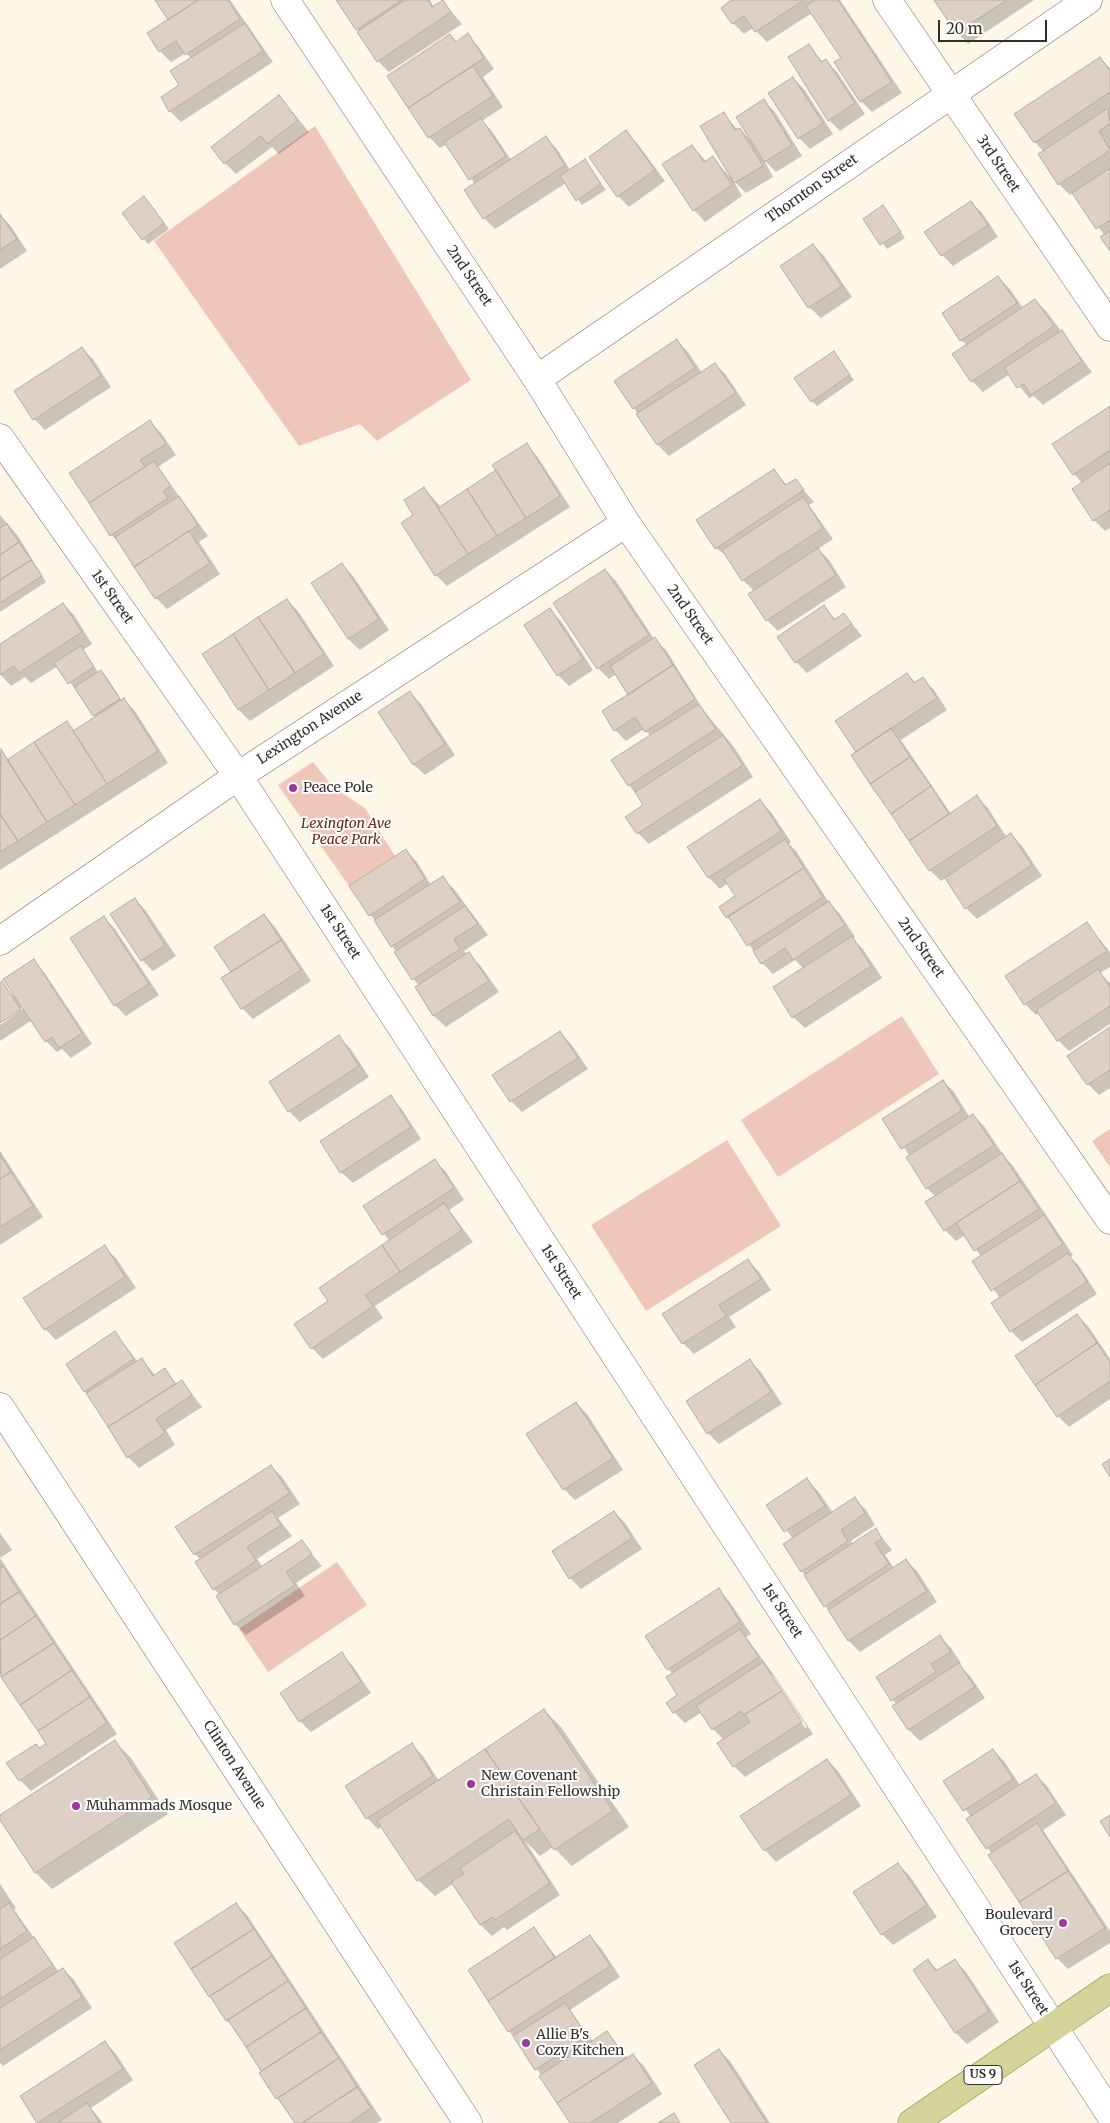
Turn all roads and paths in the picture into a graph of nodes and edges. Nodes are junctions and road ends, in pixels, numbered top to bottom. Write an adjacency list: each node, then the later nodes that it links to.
1 (285, 0): 6 (street, 2nd Street)
2 (887, 0): 4 (street, 3rd Street)
3 (1088, 0): 4 (street, Thornton Street)
4 (950, 94): 5 (street, 3rd Street); 6 (street, Thornton Street)
5 (1110, 327)
6 (537, 379): 8 (street, 2nd Street)
7 (0, 438): 9 (street, 1st Street)
8 (626, 524): 9 (street, Lexington Avenue); 11 (street, 2nd Street)
9 (238, 776): 10 (street, Lexington Avenue); 14 (street, 1st Street)
10 (0, 941)
11 (1110, 1220)
12 (0, 1407): 16 (street, Clinton Avenue)
13 (1110, 1988): 14 (main road, US 9)
14 (1053, 2027): 15 (street, 1st Street); 17 (main road, US 9)
15 (1110, 2114)
16 (468, 2123)
17 (912, 2123)

